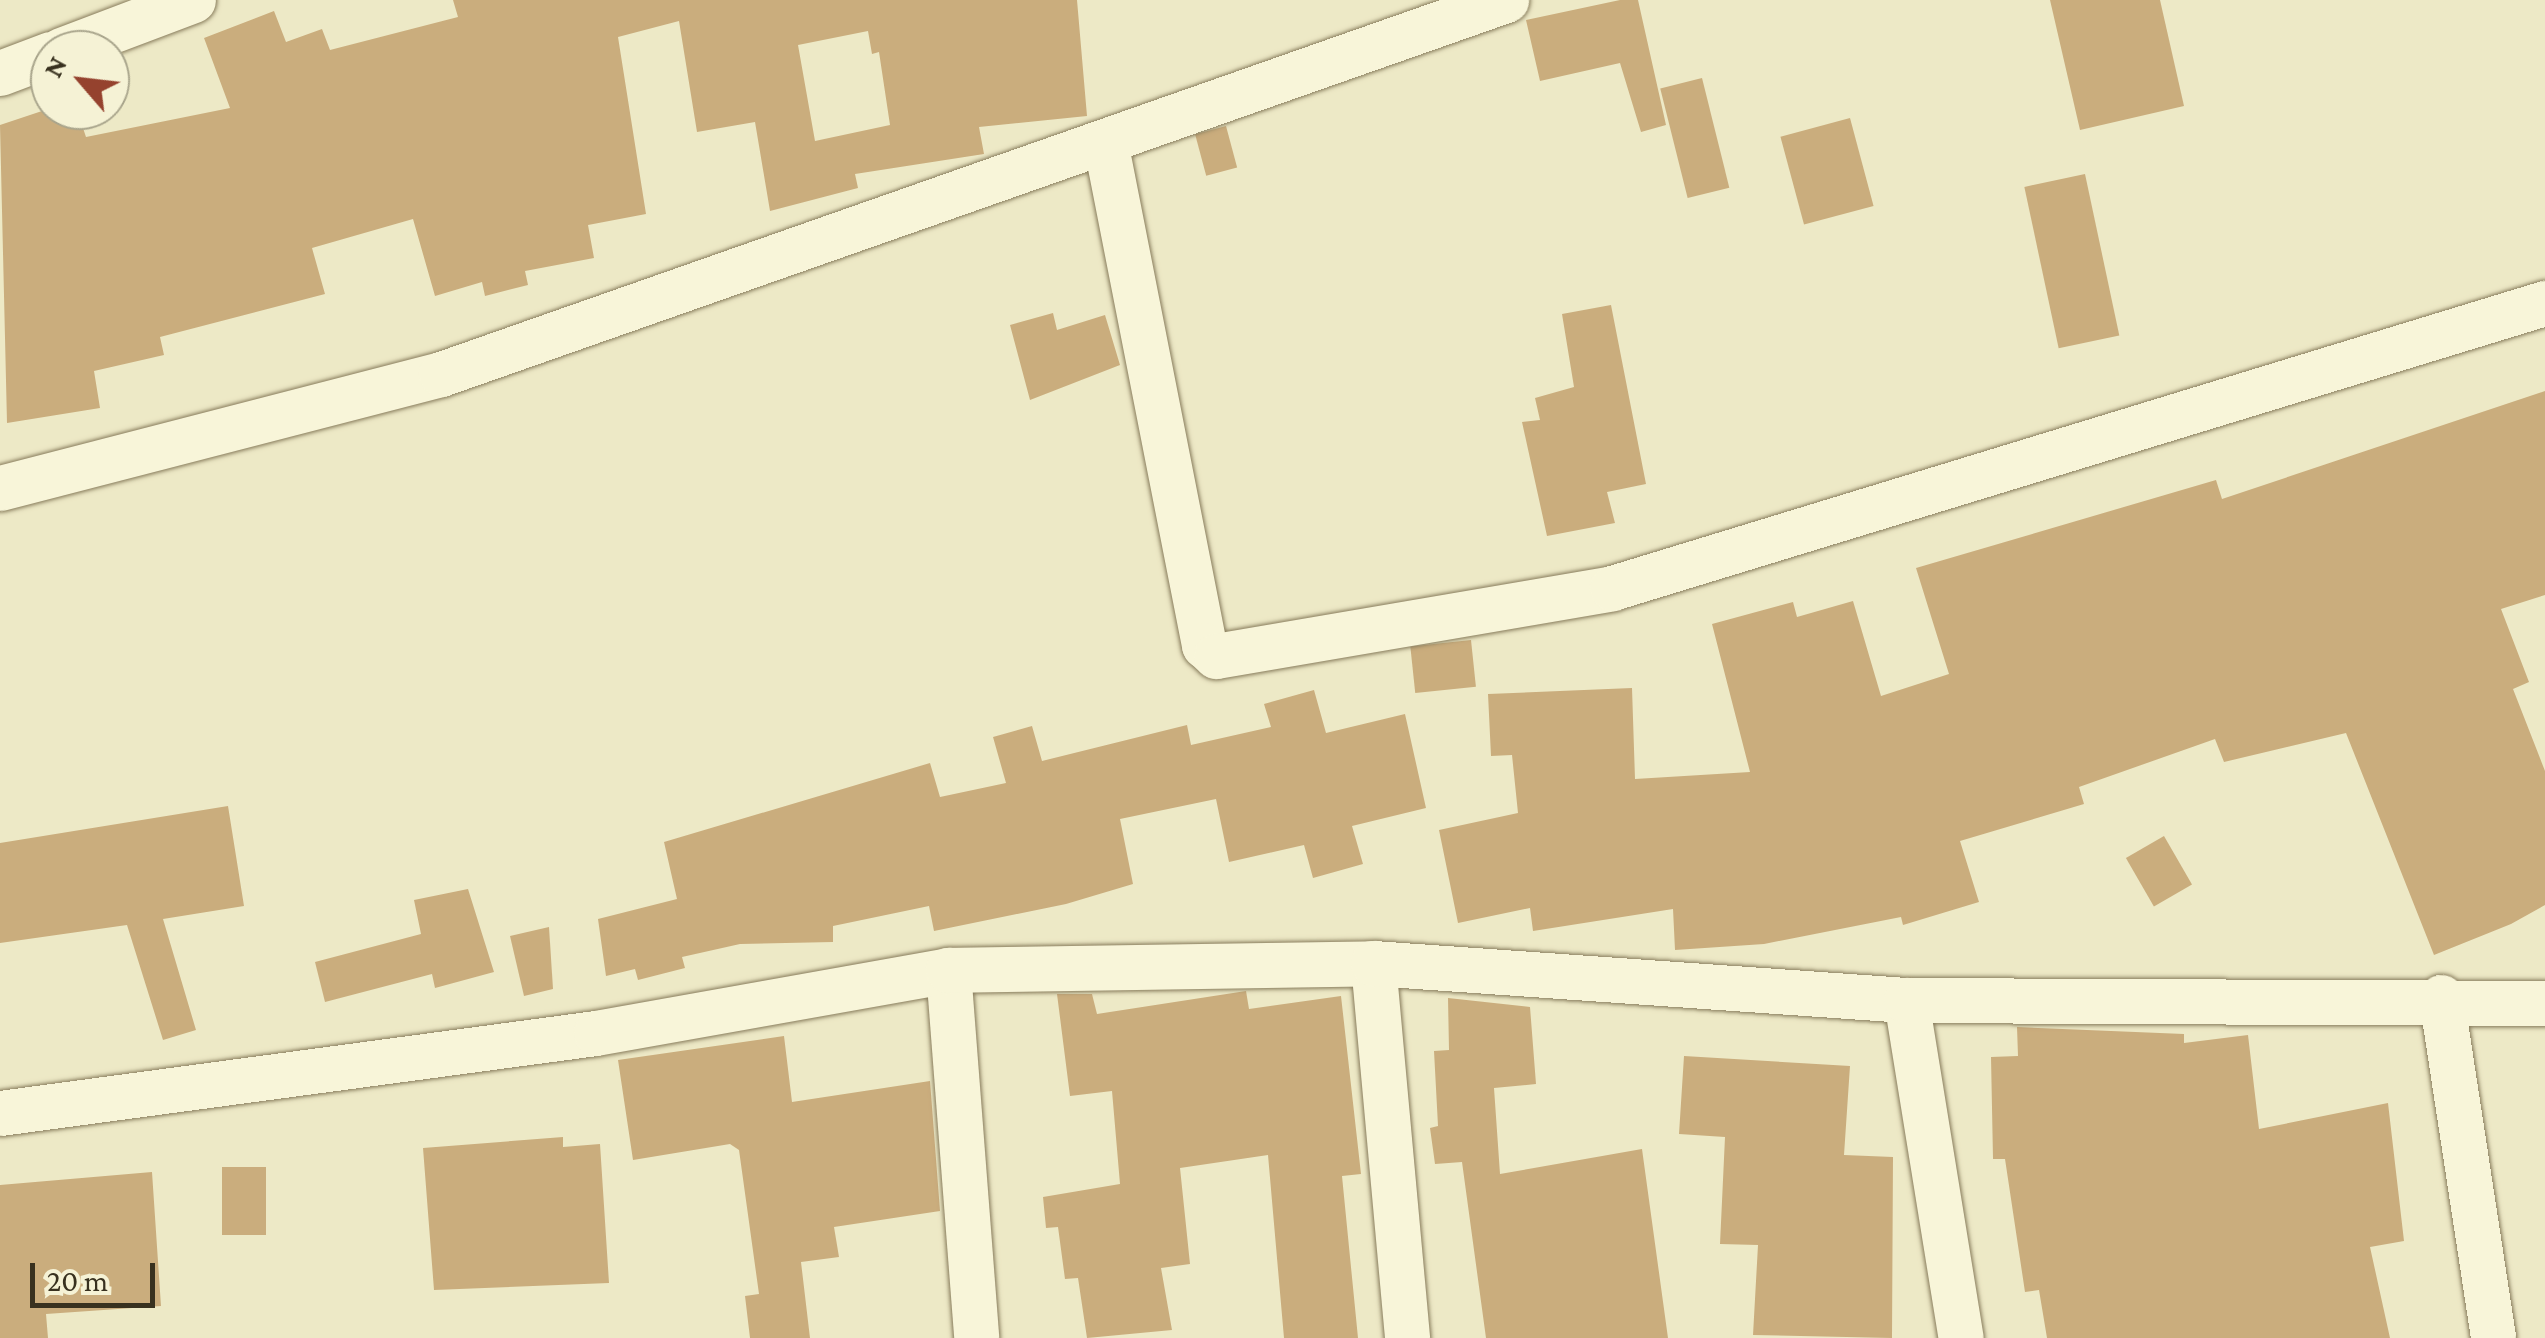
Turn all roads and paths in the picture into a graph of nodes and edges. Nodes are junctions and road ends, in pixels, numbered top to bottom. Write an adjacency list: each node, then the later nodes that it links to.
1 (193, 0): 3 (street)
2 (1506, 0): 6 (street)
3 (114, 30)
4 (30, 62): 5 (street)
5 (0, 73)
6 (1106, 146): 7 (street); 8 (street)
7 (2545, 303)
8 (0, 488)
9 (1373, 963): 10 (street); 12 (street); 16 (street)
10 (948, 970): 14 (street); 15 (street)
11 (2441, 997): 12 (street); 13 (street); 18 (street)
12 (1906, 1000): 17 (street)
13 (2545, 1003)
14 (0, 1114)
15 (976, 1338)
16 (1407, 1338)
17 (1961, 1338)
18 (2493, 1338)

